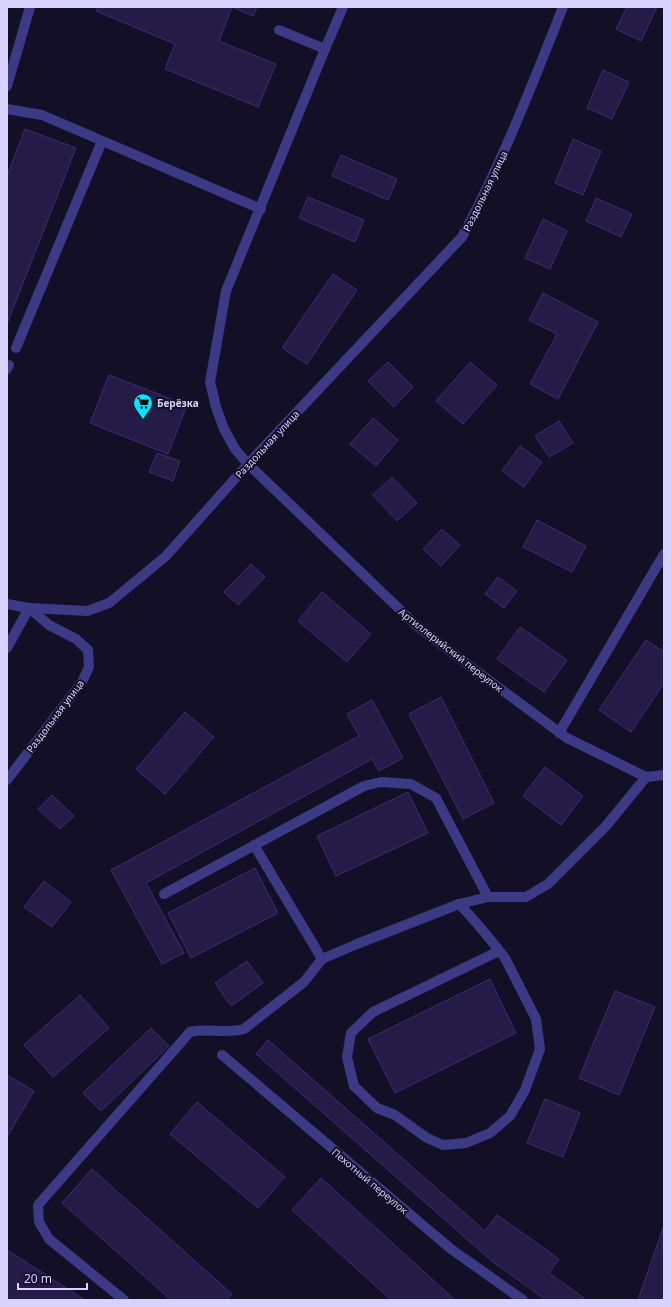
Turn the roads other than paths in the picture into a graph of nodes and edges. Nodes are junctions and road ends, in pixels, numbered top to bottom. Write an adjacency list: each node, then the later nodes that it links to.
1 (30, 7): 6 (lane)
2 (344, 7): 5 (lane, Артиллерийский переулок)
3 (563, 7): 11 (lane, Раздольная улица)
4 (279, 30): 5 (lane)
5 (325, 49): 9 (lane, Артиллерийский переулок)
6 (7, 86)
7 (7, 109): 8 (lane)
8 (102, 141): 9 (lane); 10 (lane)
9 (261, 209): 11 (lane, Артиллерийский переулок)
10 (16, 348)
11 (248, 464): 14 (lane, Раздольная улица); 17 (lane, Артиллерийский переулок)
12 (664, 554): 17 (lane)
13 (7, 604): 14 (lane)
14 (29, 608): 15 (lane); 16 (lane); 20 (lane, Раздольная улица)
15 (7, 611)
16 (7, 648)
17 (559, 733): 19 (lane, Артиллерийский переулок)
18 (664, 775): 19 (lane)
19 (646, 777): 23 (lane)
20 (7, 780)
21 (254, 845): 22 (lane); 23 (lane); 26 (lane)
22 (164, 894)
23 (488, 897): 24 (lane)
24 (459, 904): 25 (lane); 26 (lane)
25 (499, 951): 25 (lane)
26 (322, 959): 28 (lane)
27 (222, 1055): 29 (lane, Пехотный переулок)
28 (124, 1300)
29 (523, 1300)

